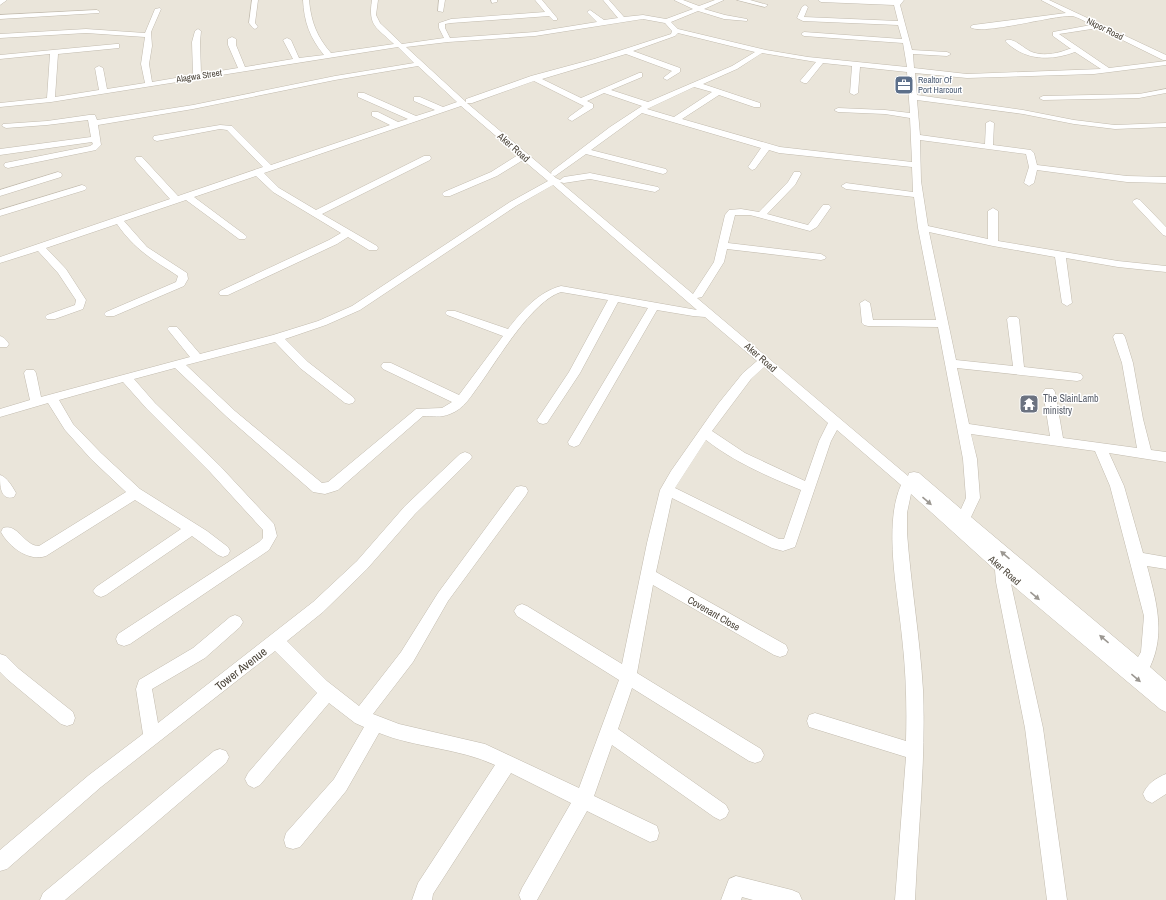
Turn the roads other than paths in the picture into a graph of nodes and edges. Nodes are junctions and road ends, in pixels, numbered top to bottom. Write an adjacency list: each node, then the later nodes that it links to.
1 (4, 0): 15 (street)
2 (255, 0): 32 (street)
3 (306, 0): 55 (street)
4 (375, 0): 46 (street, Aker Road)
5 (380, 0): 46 (street, Aker Road)
6 (442, 0): 20 (street)
7 (538, 0): 23 (street)
8 (606, 0): 26 (street)
9 (677, 0): 19 (street)
10 (721, 0): 19 (street)
11 (740, 0): 16 (street)
12 (821, 0): 14 (street)
13 (1044, 0): 24 (street, Nkpor Road)
14 (900, 2): 30 (street)
15 (0, 3)
16 (765, 5)
17 (805, 8): 30 (street)
18 (158, 9): 39 (street)
19 (699, 9): 27 (street); 28 (street)
20 (441, 11)
21 (97, 12): 25 (street)
22 (590, 12): 29 (street)
23 (551, 14): 34 (street); 43 (street)
24 (1073, 14): 31 (street, Nkpor Road); 33 (street)
25 (0, 17)
26 (622, 19): 28 (street, Alagwa Street); 29 (street, Alagwa Street)
27 (745, 20)
28 (667, 21): 35 (street)
29 (602, 22): 34 (street, Alagwa Street)
30 (901, 23): 44 (street)
31 (1099, 26): 48 (street); 57 (street, Nkpor Road)
32 (255, 27)
33 (973, 27)
34 (564, 29): 43 (street, Alagwa Street)
35 (676, 31): 49 (street); 50 (street)
36 (198, 32): 68 (street)
37 (123, 34): 39 (street); 40 (street); 47 (street)
38 (804, 34): 44 (street)
39 (148, 35): 72 (street)
40 (0, 36)
41 (232, 39): 64 (street)
42 (287, 40): 59 (street)
43 (448, 40): 46 (street, Alagwa Street)
44 (906, 41): 52 (street)
45 (1009, 41): 48 (street)
46 (402, 45): 55 (street, Alagwa Street); 61 (street, Aker Road); 85 (street, Aker Road)
47 (116, 46): 51 (street); 54 (street)
48 (1076, 49): 66 (street)
49 (626, 51): 69 (street); 70 (street)
50 (761, 51): 58 (street); 73 (street)
51 (54, 52): 56 (street); 83 (street)
52 (909, 52): 53 (street); 65 (street)
53 (947, 54)
54 (113, 55)
55 (329, 56): 59 (street, Alagwa Street)
56 (0, 57)
57 (1166, 58)
58 (821, 60): 62 (street); 71 (street)
59 (297, 61): 64 (street, Alagwa Street)
60 (1166, 63): 66 (street)
61 (419, 64): 85 (street, Aker Road); 97 (street)
62 (856, 64): 65 (street); 78 (street)
63 (99, 68): 74 (street)
64 (242, 70): 68 (street, Alagwa Street)
65 (912, 70): 66 (street); 80 (street)
66 (1109, 70)
67 (639, 75): 75 (street)
68 (197, 76): 72 (street, Alagwa Street)
69 (534, 78): 84 (street); 85 (street)
70 (667, 78)
71 (804, 81)
72 (149, 84): 74 (street, Alagwa Street)
73 (696, 84): 77 (street); 88 (street)
74 (103, 91): 83 (street, Alagwa Street)
75 (605, 91): 84 (street); 88 (street)
76 (1166, 91): 81 (street)
77 (718, 92): 87 (street); 95 (street)
78 (854, 93)
79 (361, 95): 93 (street)
80 (914, 97): 92 (street); 99 (street)
81 (1043, 98)
82 (417, 99): 89 (street)
83 (51, 100): 86 (street, Alagwa Street)
84 (581, 101): 94 (street)
85 (466, 102): 89 (street); 108 (street, Aker Road); 120 (street, Aker Road)
86 (0, 105)
87 (757, 105)
88 (644, 108): 95 (street); 106 (street)
89 (443, 110): 93 (street)
90 (838, 110): 92 (street)
91 (375, 114): 98 (street)
92 (915, 116): 101 (street)
93 (416, 119): 98 (street)
94 (572, 119)
95 (675, 120): 104 (street)
96 (990, 122): 105 (street)
97 (93, 123): 100 (street); 103 (street)
98 (397, 125): 115 (street)
99 (1166, 125)
100 (6, 126)
101 (916, 137): 105 (street); 112 (street)
102 (157, 138): 115 (street)
103 (96, 139): 107 (street); 111 (street)
104 (767, 146): 112 (street); 113 (street)
105 (990, 147): 114 (street)
106 (586, 151): 116 (street); 120 (street)
107 (0, 152)
108 (524, 155): 120 (street, Aker Road); 127 (street)
109 (427, 158): 136 (street)
110 (139, 160): 131 (street)
111 (8, 164)
112 (916, 165): 128 (street)
113 (752, 167)
114 (1033, 167): 121 (street); 122 (street)
115 (270, 169): 117 (street)
116 (663, 171)
117 (258, 173): 129 (street); 136 (street)
118 (797, 174): 137 (street)
119 (58, 175): 126 (street)
120 (558, 178): 125 (street); 130 (street, Aker Road); 166 (street)
121 (1166, 180)
122 (1029, 183)
123 (846, 186): 128 (street)
124 (82, 188): 135 (street)
125 (655, 189)
126 (0, 193)
127 (447, 194)
128 (918, 195): 139 (street)
129 (188, 197): 131 (street); 142 (street)
130 (581, 200): 152 (street, Aker Road); 159 (street, Aker Road)
131 (177, 201): 138 (street)
132 (1137, 202): 141 (street)
133 (826, 207): 137 (street)
134 (993, 211): 143 (street)
135 (0, 213)
136 (314, 214): 140 (street)
137 (761, 215): 144 (street)
138 (119, 220): 145 (street); 158 (street)
139 (923, 228): 143 (street); 162 (street)
140 (348, 233): 146 (street); 151 (street)
141 (1166, 233)
142 (242, 237)
143 (993, 242): 147 (street)
144 (722, 245): 148 (street); 152 (street)
145 (39, 246): 149 (street); 160 (street)
146 (373, 248)
147 (1060, 254): 150 (street); 155 (street)
148 (821, 257)
149 (0, 260)
150 (1166, 270)
151 (224, 293)
152 (698, 295): 176 (street, Aker Road)
153 (615, 298): 156 (street); 164 (street); 183 (street)
154 (866, 303): 162 (street)
155 (1067, 303)
156 (654, 306): 159 (street); 188 (street)
157 (451, 312): 164 (street)
158 (110, 314)
159 (711, 314): 168 (street, Aker Road)
160 (51, 317)
161 (1013, 319): 172 (street)
162 (942, 324): 169 (street)
163 (173, 329): 167 (street)
164 (510, 334): 180 (street)
165 (1119, 337): 190 (street)
166 (277, 338): 167 (street); 179 (street)
167 (198, 359): 170 (street)
168 (764, 361): 176 (street, Aker Road); 186 (street)
169 (950, 363): 172 (street); 185 (street)
170 (178, 364): 174 (street); 180 (street)
171 (387, 366): 180 (street)
172 (1020, 371): 175 (street)
173 (30, 373): 181 (street)
174 (126, 377): 178 (street); 211 (street)
175 (1077, 377)
176 (801, 387): 184 (street, Aker Road); 200 (street, Aker Road)
177 (1048, 392): 187 (street)
178 (51, 398): 181 (street); 199 (street)
179 (349, 400)
180 (460, 401)
181 (36, 402): 182 (street)
182 (0, 414)
183 (543, 420)
184 (835, 421): 194 (street, Aker Road); 195 (street)
185 (963, 428): 187 (street); 200 (street)
186 (705, 432): 195 (street); 196 (street)
187 (1057, 441): 189 (street)
188 (574, 442)
189 (1099, 447): 190 (street); 204 (street)
190 (1145, 454): 191 (street)
191 (1166, 457)
192 (465, 458): 212 (street, Tower Avenue)
193 (0, 480): 198 (street)
194 (908, 484): 206 (street, Aker Road, one-way to 206); 225 (street)
195 (809, 488): 196 (street)
196 (667, 490): 207 (street)
197 (521, 491): 221 (street)
198 (9, 493)
199 (135, 493): 201 (street); 202 (street)
200 (963, 520): 215 (street, Aker Road, one-way to 200)
201 (191, 529): 203 (street); 208 (street)
202 (8, 532)
203 (223, 551)
204 (1137, 558): 205 (street); 215 (street)
205 (1166, 563)
206 (1002, 568): 219 (street, Aker Road, one-way to 219); 241 (street)
207 (648, 575): 213 (street, Covenant Close); 216 (street)
208 (101, 591)
209 (522, 611): 216 (street)
210 (235, 622): 224 (street)
211 (124, 639)
212 (276, 641): 218 (street); 224 (street, Tower Avenue)
213 (780, 650)
214 (0, 661): 220 (street)
215 (1140, 669): 217 (street, Aker Road)
216 (628, 676): 223 (street); 226 (street)
217 (1166, 691)
218 (328, 692): 221 (street); 229 (street)
219 (1166, 704)
220 (68, 718)
221 (368, 720): 228 (street); 233 (street)
222 (815, 721): 225 (street)
223 (608, 732): 230 (street); 231 (street)
224 (152, 737): 234 (street, Tower Avenue)
225 (915, 752): 240 (street)
226 (755, 755)
227 (220, 757): 236 (street)
228 (509, 763): 230 (street); 237 (street)
229 (254, 779)
230 (584, 799): 232 (street); 235 (street)
231 (720, 812)
232 (650, 833)
233 (293, 840)
234 (0, 862)
235 (529, 895)
236 (50, 900)
237 (422, 900)
238 (731, 900): 239 (street)
239 (792, 900)
240 (905, 900)
241 (1057, 900)

